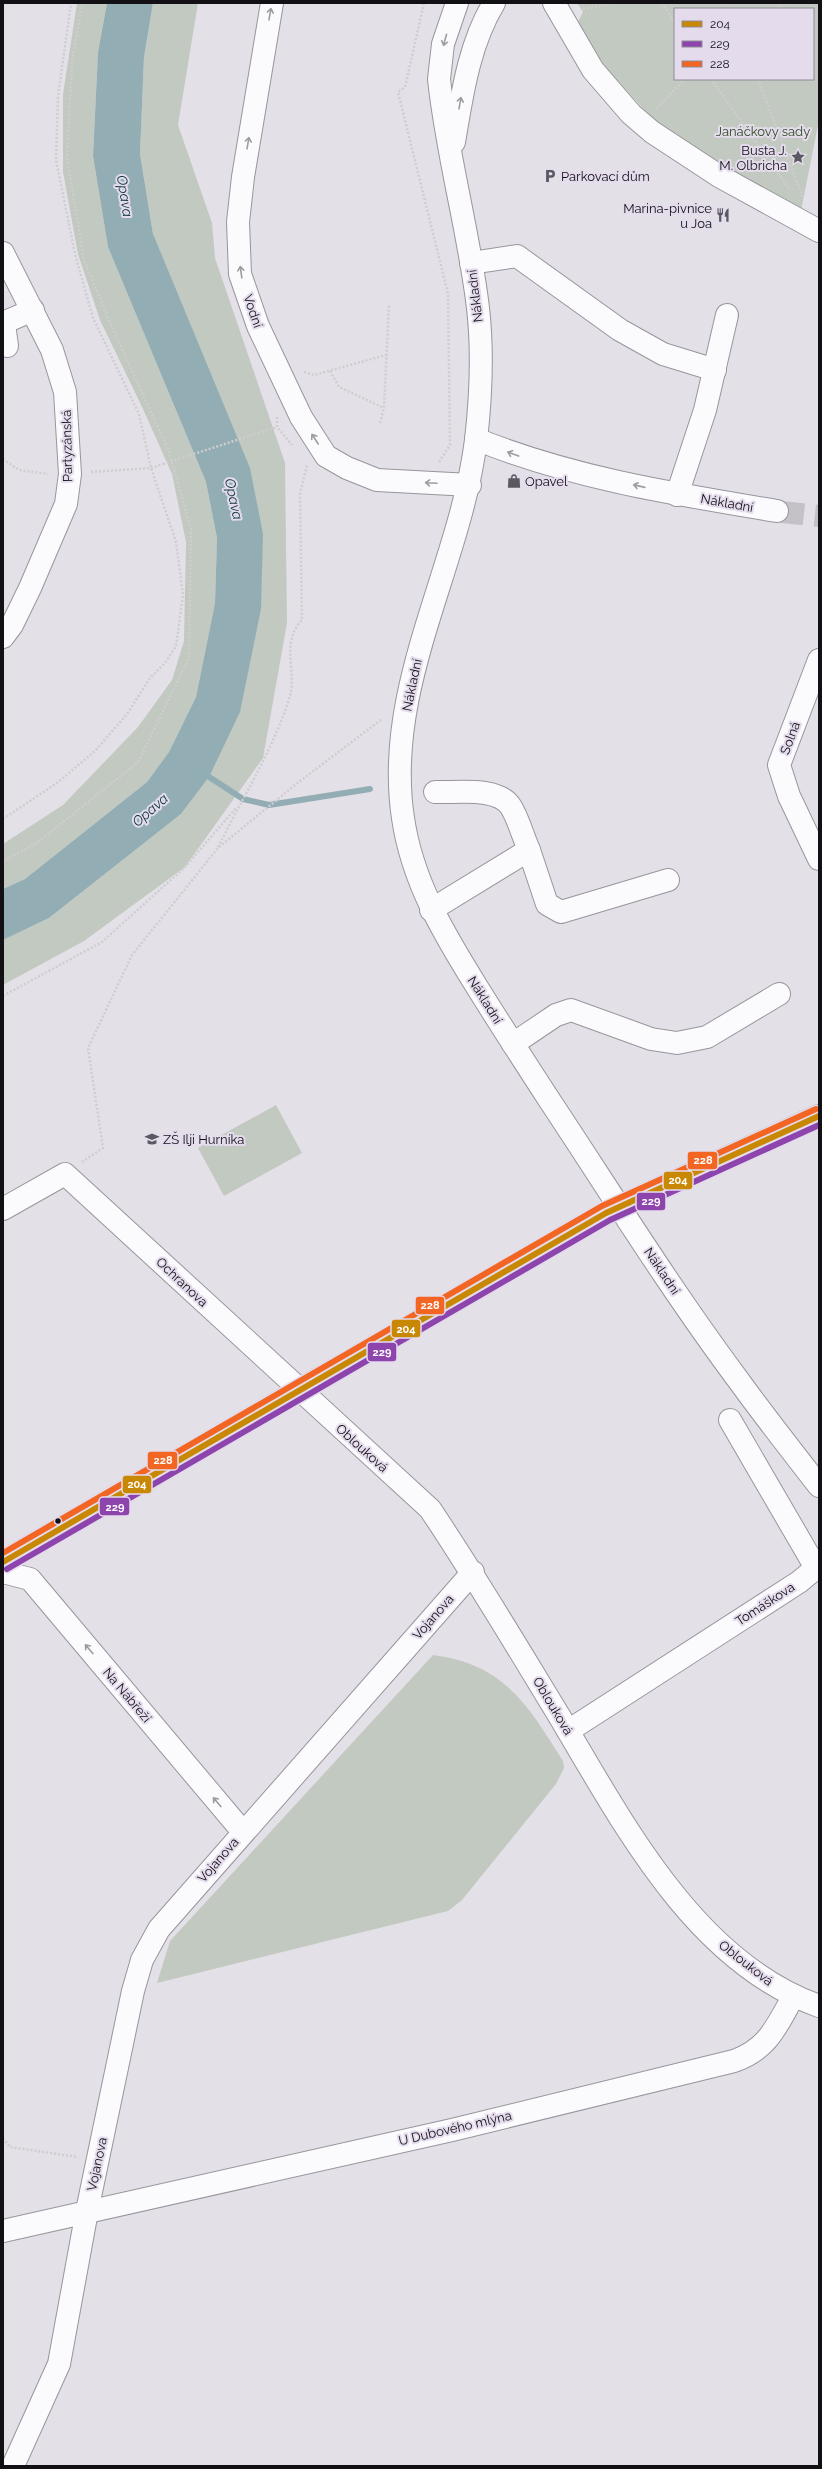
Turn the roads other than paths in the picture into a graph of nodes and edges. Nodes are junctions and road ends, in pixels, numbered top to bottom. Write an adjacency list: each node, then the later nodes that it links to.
1 (272, 3): 15 (street, Vodní, one-way to 1)
2 (457, 3): 5 (street, Nákladní, one-way to 5)
3 (494, 3): 5 (street, Nákladní, one-way to 3)
4 (554, 3): 6 (street)
5 (452, 155): 8 (street, Nákladní)
6 (819, 231)
7 (3, 253): 9 (street, Partyzánská)
8 (471, 263): 13 (street); 14 (street, Nákladní)
9 (33, 310): 11 (street); 18 (street, Partyzánská)
10 (727, 315): 13 (street)
11 (4, 324): 12 (street)
12 (7, 346)
13 (715, 370): 16 (street)
14 (476, 439): 15 (street, Nákladní); 16 (street, Nákladní, one-way to 14)
15 (470, 486): 24 (street, Nákladní)
16 (677, 495): 17 (street, Nákladní)
17 (776, 512)
18 (3, 637)
19 (819, 660): 22 (street, Solná)
20 (435, 792): 21 (street)
21 (529, 850): 23 (street); 24 (street)
22 (819, 859)
23 (668, 880)
24 (431, 910): 26 (street, Nákladní)
25 (779, 994): 26 (street)
26 (513, 1044): 28 (street, Nákladní)
27 (819, 1116): 28 (street)
28 (619, 1206): 30 (street); 32 (street, Nákladní)
29 (3, 1209): 30 (street, Ochranova)
30 (298, 1390): 33 (street); 35 (street, Oblouková)
31 (730, 1420): 36 (street, Tomáškova)
32 (819, 1486)
33 (3, 1562)
34 (3, 1572): 37 (street, Na Nábřeží, one-way to 34)
35 (473, 1572): 36 (street, Oblouková); 37 (street, Vojanova)
36 (568, 1731): 38 (street, Oblouková)
37 (242, 1832): 40 (street, Vojanova)
38 (793, 1997): 39 (street, Oblouková); 40 (street, U Dubového mlýna)
39 (819, 2006)
40 (87, 2211): 41 (street); 42 (street, Vojanova)
41 (3, 2232)
42 (13, 2466)

